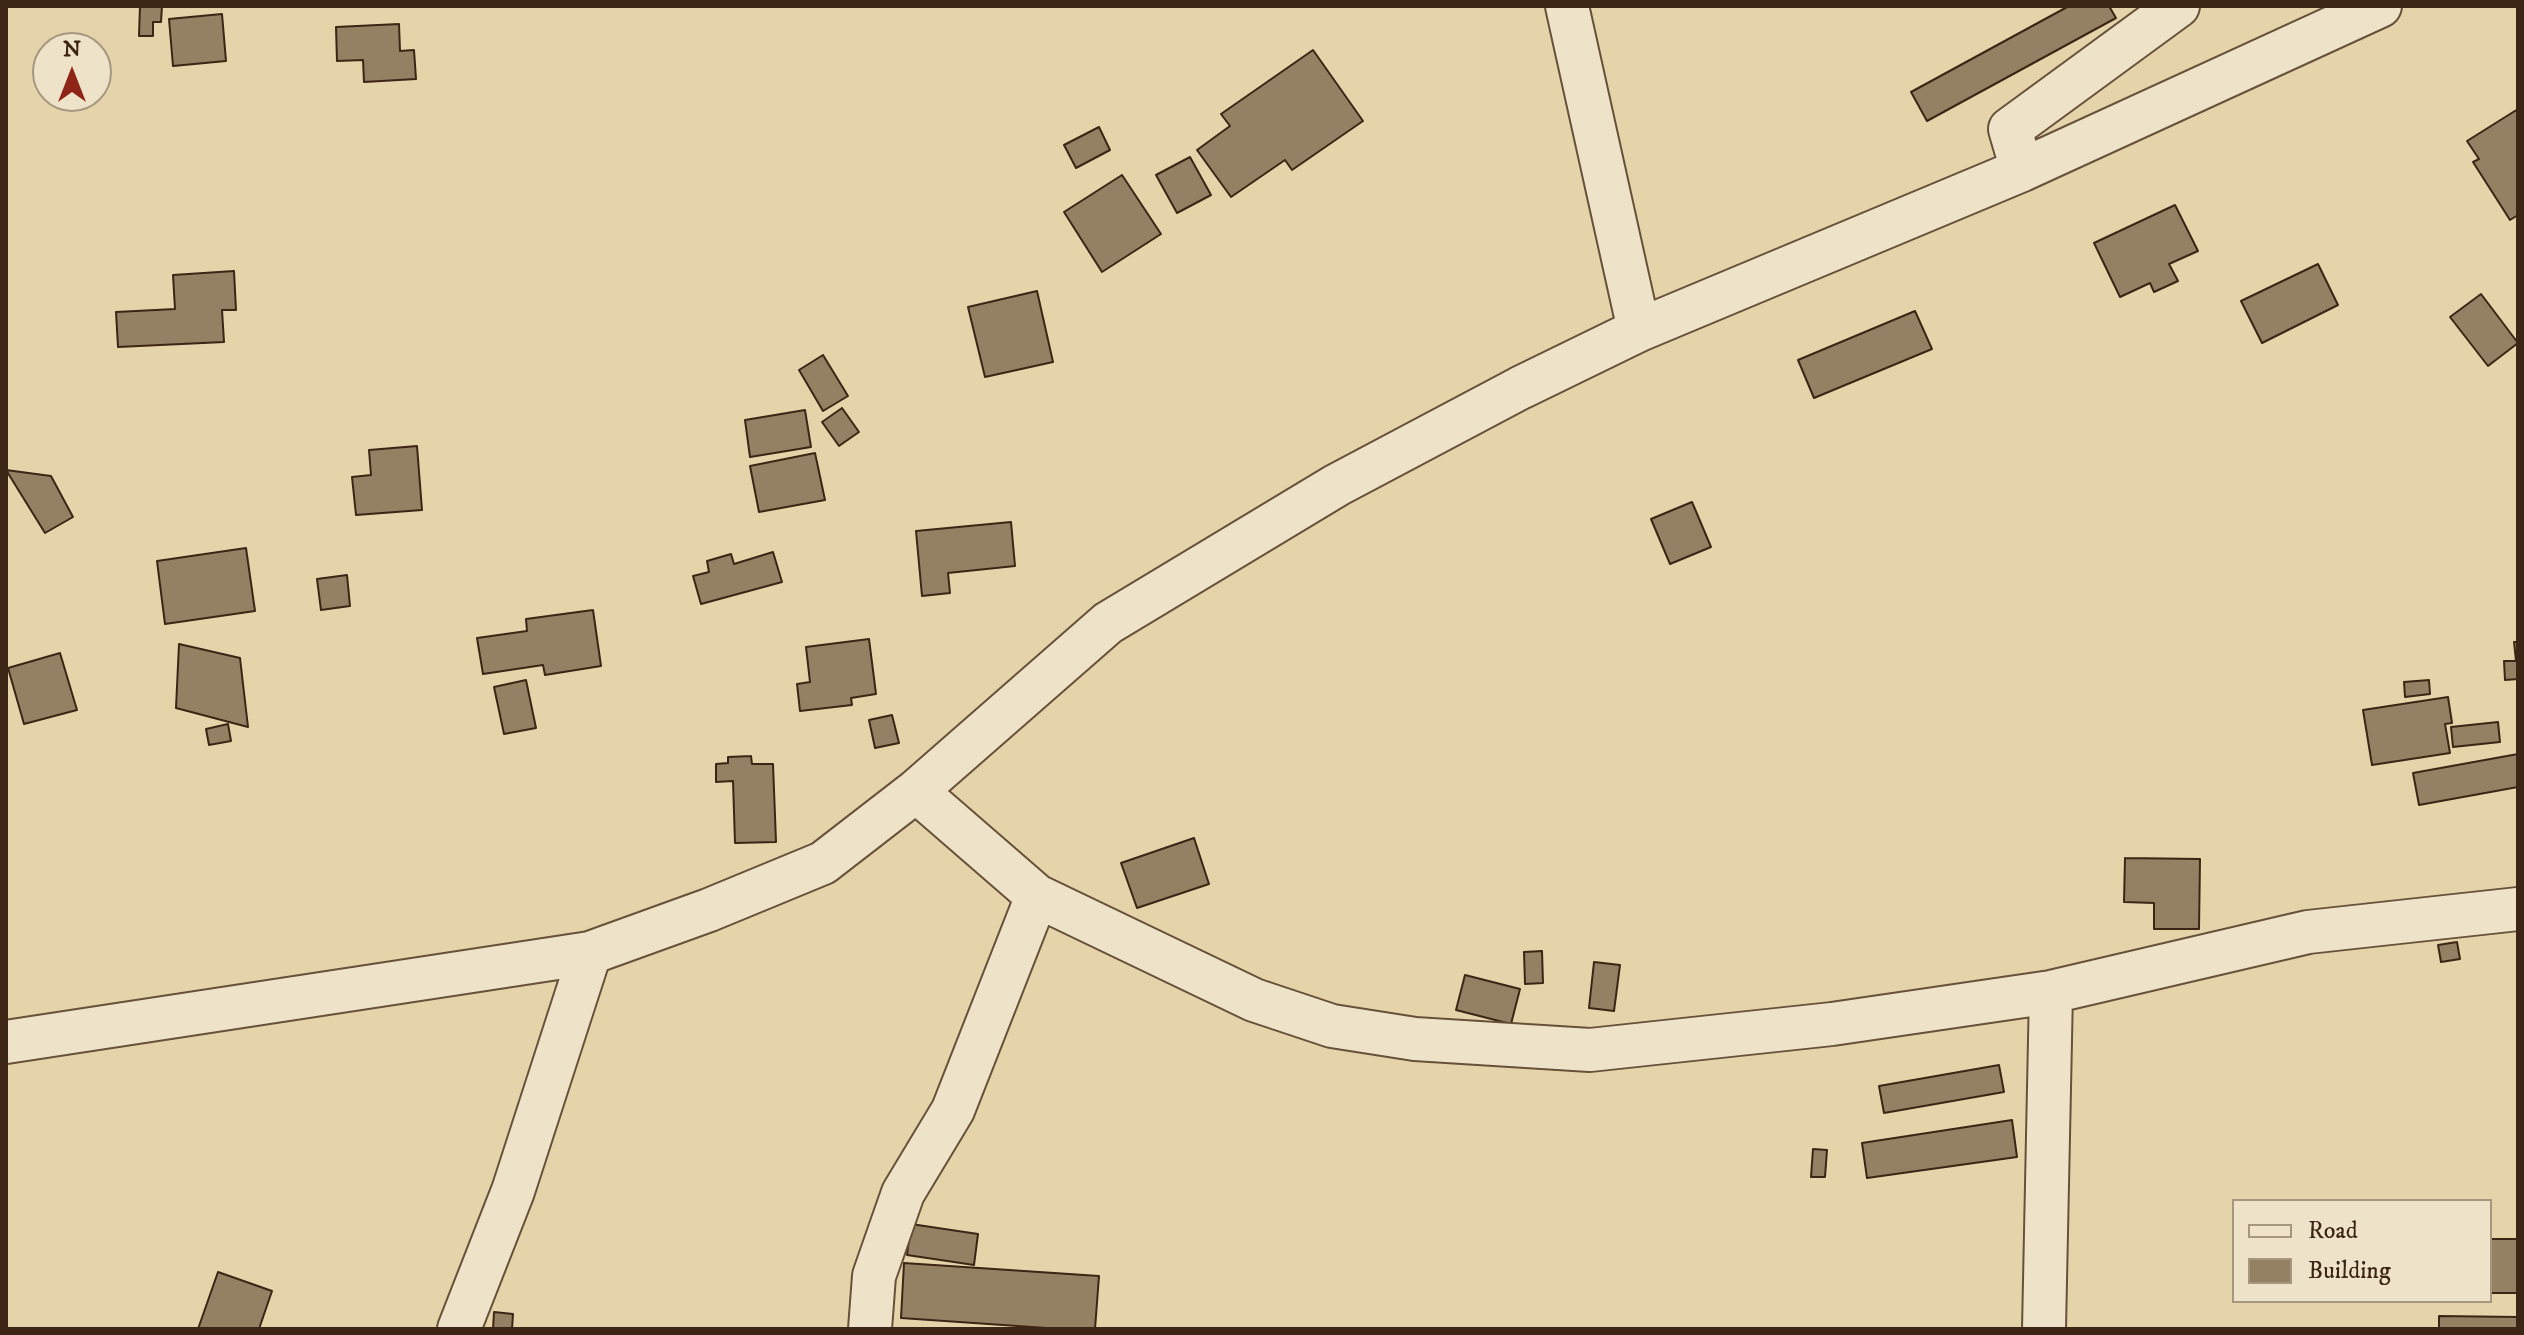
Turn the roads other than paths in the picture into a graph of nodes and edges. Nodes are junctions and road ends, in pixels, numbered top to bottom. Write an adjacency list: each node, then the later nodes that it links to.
1 (1567, 6): 5 (street)
2 (2178, 6): 4 (street)
3 (2380, 6): 4 (street)
4 (2022, 170): 5 (street)
5 (1639, 330): 6 (street)
6 (916, 791): 7 (street); 9 (street)
7 (1037, 896): 10 (street); 13 (street)
8 (2518, 909): 10 (street)
9 (590, 953): 11 (street); 12 (street)
10 (2051, 992): 14 (street)
11 (6, 1042)
12 (459, 1329)
13 (870, 1329)
14 (2044, 1329)

